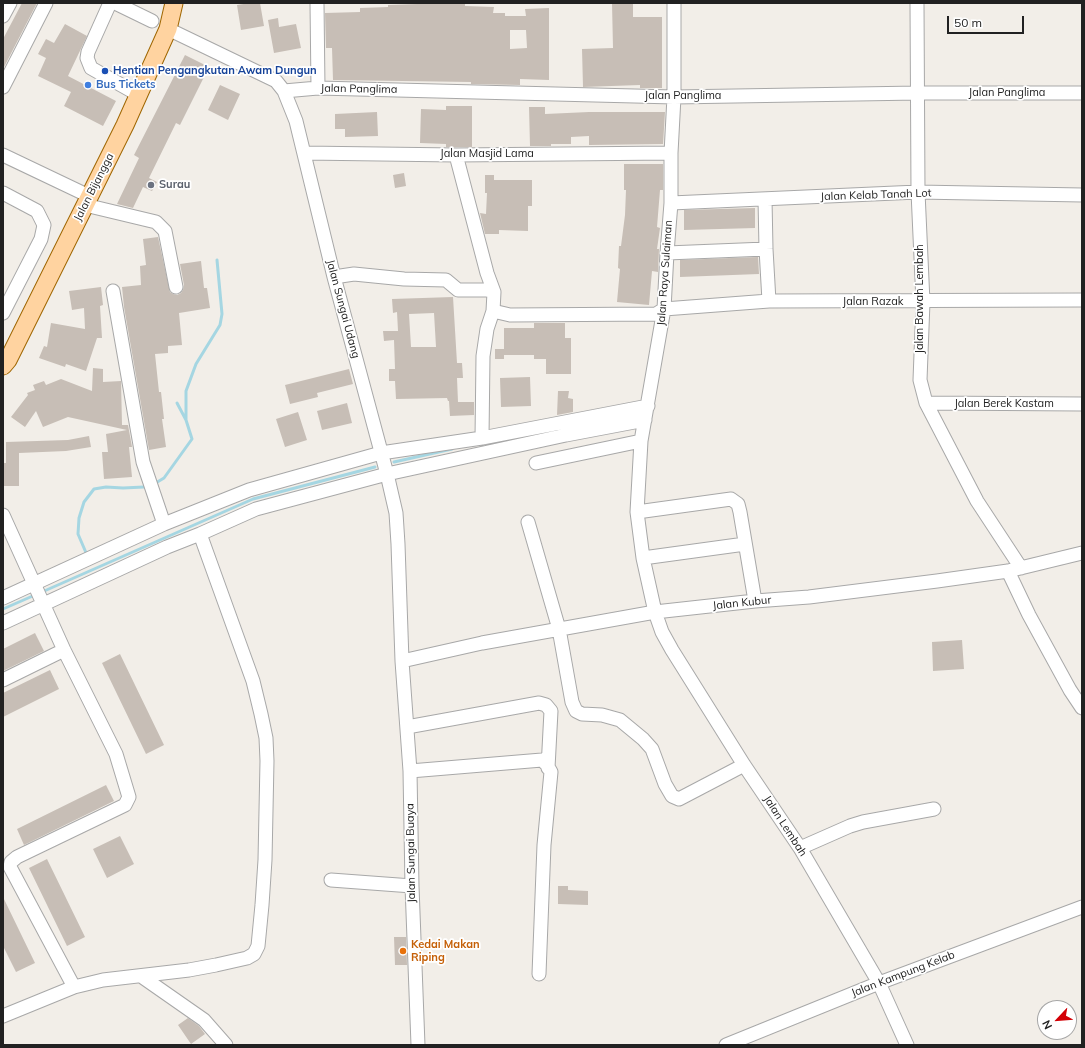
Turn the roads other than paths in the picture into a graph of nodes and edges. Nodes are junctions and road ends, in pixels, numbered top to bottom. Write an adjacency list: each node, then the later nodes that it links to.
1 (10, 3): 9 (street)
2 (46, 3): 12 (street)
3 (110, 3): 17 (street)
4 (115, 3): 10 (street)
5 (174, 3): 11 (main road, Jalan Bijangga)
6 (317, 3): 13 (street)
7 (674, 3): 18 (street, Jalan Raya Sulaiman)
8 (917, 3): 15 (street, Jalan Bawah Lembah)
9 (3, 16)
10 (152, 21)
11 (168, 29): 14 (street, Jalan Sungai Udang); 17 (main road, Jalan Bijangga)
12 (3, 87)
13 (318, 88): 14 (street, Jalan Panglima); 18 (street, Jalan Panglima)
14 (284, 91): 19 (street, Jalan Sungai Udang)
15 (918, 93): 16 (street, Jalan Panglima); 18 (street, Jalan Panglima); 23 (street, Jalan Bawah Lembah)
16 (1082, 93)
17 (139, 95): 27 (main road, Jalan Bijangga)
18 (674, 97): 20 (street, Jalan Raya Sulaiman)
19 (304, 153): 21 (street, Jalan Masjid Lama); 31 (street, Jalan Sungai Udang)
20 (671, 153): 21 (street, Jalan Masjid Lama); 28 (street, Jalan Raya Sulaiman)
21 (456, 155): 34 (street)
22 (3, 156): 27 (street)
23 (918, 192): 25 (street, Jalan Kelab Tanah Lot); 26 (street, Jalan Kelab Tanah Lot); 37 (street, Jalan Bawah Lembah)
24 (3, 194): 40 (street)
25 (1082, 195)
26 (765, 199): 28 (street, Jalan Kelab Tanah Lot); 29 (street)
27 (87, 200): 32 (street); 41 (main road, Jalan Bijangga)
28 (671, 202): 30 (street, Jalan Raya Sulaiman)
29 (766, 249): 30 (street); 36 (street)
30 (667, 254): 38 (street, Jalan Raya Sulaiman)
31 (334, 277): 34 (street); 49 (street, Jalan Sungai Udang)
32 (176, 287)
33 (113, 291): 56 (street)
34 (494, 292): 39 (street)
35 (1082, 300): 37 (street, Jalan Razak)
36 (769, 301): 37 (street, Jalan Razak); 38 (street, Jalan Razak)
37 (923, 302): 42 (street, Jalan Bawah Lembah)
38 (664, 309): 39 (street, Jalan Razak); 44 (street, Jalan Raya Sulaiman)
39 (493, 311): 47 (street)
40 (3, 313)
41 (5, 366)
42 (926, 403): 43 (street, Jalan Berek Kastam); 61 (street, Jalan Bawah Lembah)
43 (1082, 404)
44 (648, 406): 45 (street, Jalan Raya Sulaiman); 47 (street)
45 (645, 420): 46 (street); 48 (street, Jalan Raya Sulaiman)
46 (566, 435): 50 (street); 52 (street)
47 (482, 438): 49 (street)
48 (642, 441): 50 (street); 53 (street, Jalan Raya Sulaiman)
49 (382, 453): 52 (street, Jalan Sungai Udang); 56 (street)
50 (571, 455): 51 (street)
51 (536, 462)
52 (387, 474): 57 (street); 70 (street, Jalan Sungai Udang)
53 (637, 512): 58 (street); 60 (street, Jalan Raya Sulaiman)
54 (3, 515): 62 (street)
55 (528, 522): 68 (street)
56 (164, 524): 62 (street)
57 (200, 534): 65 (street); 83 (street)
58 (745, 544): 60 (street); 64 (street)
59 (1082, 553): 61 (street, Jalan Kubur)
60 (643, 558): 66 (street, Jalan Raya Sulaiman)
61 (1015, 569): 64 (street, Jalan Kubur); 72 (street, Jalan Bawah Lembah)
62 (35, 586): 63 (street); 65 (street)
63 (3, 598)
64 (755, 601): 66 (street, Jalan Kubur)
65 (43, 603): 67 (street); 69 (street)
66 (655, 612): 68 (street, Jalan Kubur); 74 (street, Jalan Lembah)
67 (3, 623)
68 (559, 629): 70 (street, Jalan Kubur); 74 (street)
69 (64, 650): 71 (street); 85 (street)
70 (402, 661): 73 (street, Jalan Sungai Buaya)
71 (3, 680)
72 (1082, 708)
73 (407, 727): 75 (street); 76 (street, Jalan Sungai Buaya)
74 (744, 765): 78 (street, Jalan Lembah)
75 (548, 768): 76 (street); 82 (street)
76 (410, 771): 80 (street, Jalan Sungai Buaya)
77 (934, 809): 78 (street)
78 (800, 848): 84 (street, Jalan Lembah)
79 (331, 880): 80 (street)
80 (412, 886): 88 (street, Jalan Sungai Buaya)
81 (1082, 907): 84 (street, Jalan Kampung Kelab)
82 (539, 974)
83 (141, 976): 85 (street); 87 (street)
84 (879, 983): 89 (street, Jalan Kampung Kelab); 90 (street, Jalan Lembah)
85 (74, 987): 86 (street)
86 (3, 1016)
87 (226, 1045)
88 (418, 1045)
89 (726, 1045)
90 (907, 1045)

